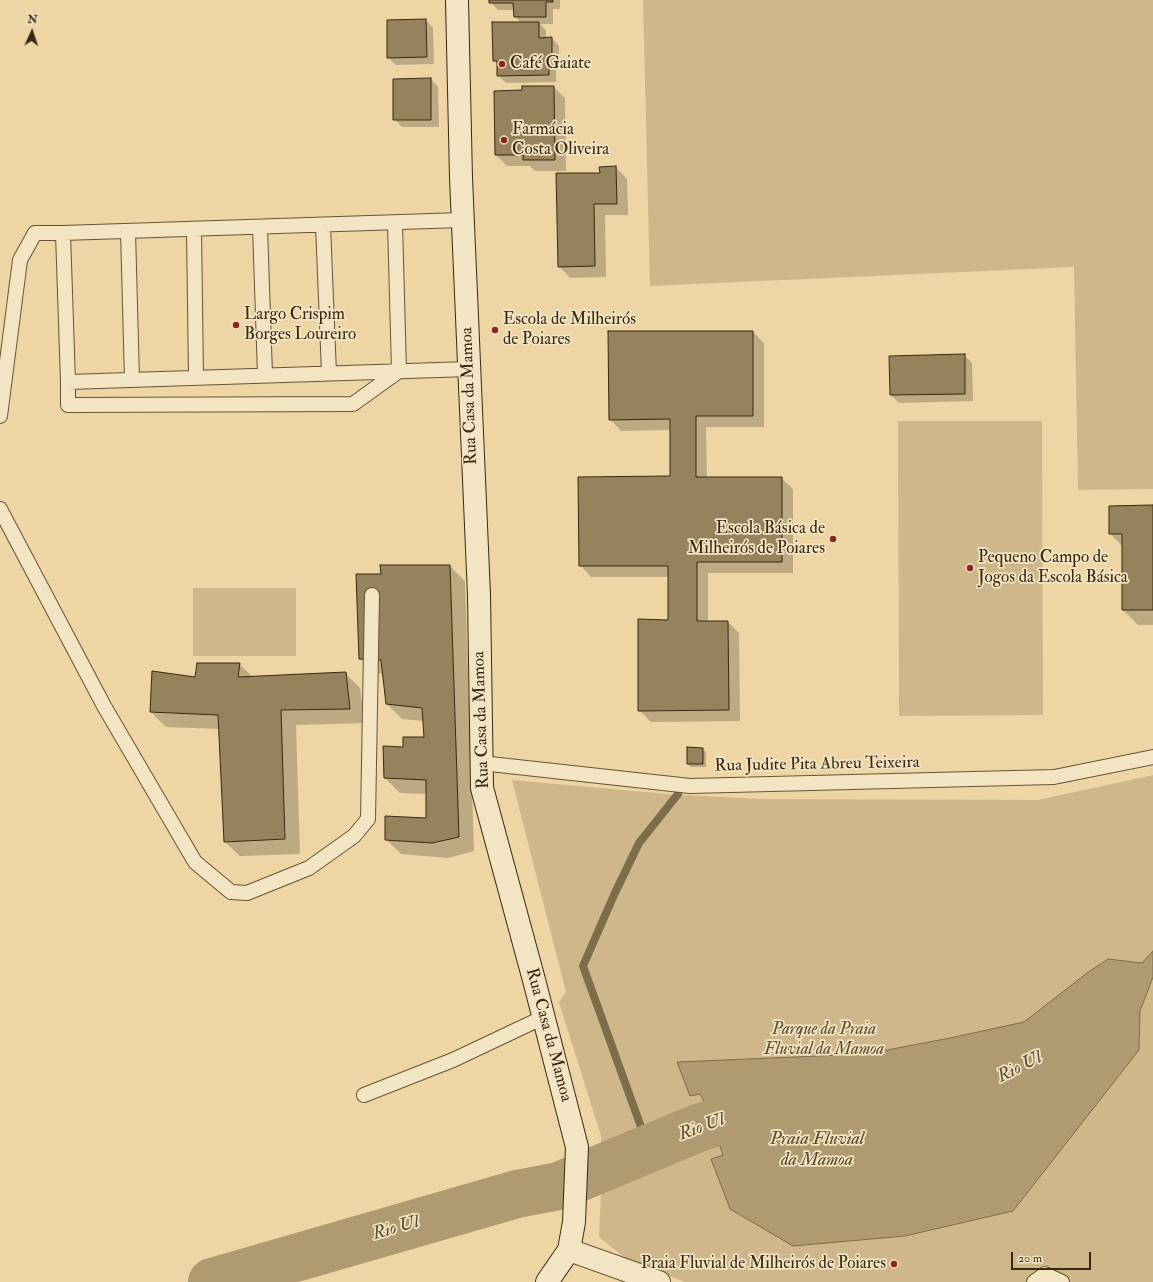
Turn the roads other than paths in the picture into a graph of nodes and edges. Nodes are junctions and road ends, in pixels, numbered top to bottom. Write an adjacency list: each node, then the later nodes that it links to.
1 (457, 0): 2 (street, Rua Casa da Mamoa)
2 (462, 220): 3 (lane); 9 (street, Rua Casa da Mamoa)
3 (395, 223): 4 (lane); 10 (lane)
4 (323, 224): 5 (lane); 11 (lane)
5 (260, 227): 6 (lane); 12 (lane)
6 (194, 229): 7 (lane); 13 (lane)
7 (128, 231): 8 (lane); 14 (lane)
8 (63, 234): 15 (lane); 16 (lane)
9 (469, 369): 10 (lane); 20 (street, Rua Casa da Mamoa)
10 (399, 371): 11 (lane); 15 (lane)
11 (329, 374): 12 (lane)
12 (265, 376): 13 (lane)
13 (196, 377): 14 (lane)
14 (132, 380): 15 (lane)
15 (68, 382)
16 (0, 416)
17 (0, 510): 18 (lane)
18 (372, 595)
19 (1153, 757): 20 (lane, Rua Judite Pita Abreu Teixeira)
20 (481, 763): 21 (street, Rua Casa da Mamoa)
21 (544, 1017): 22 (lane); 23 (street, Rua Casa da Mamoa)
22 (364, 1095)
23 (569, 1250): 24 (street); 25 (street)
24 (547, 1282)
25 (659, 1282)
26 (1034, 1282): 27 (lane)
27 (1062, 1282)

